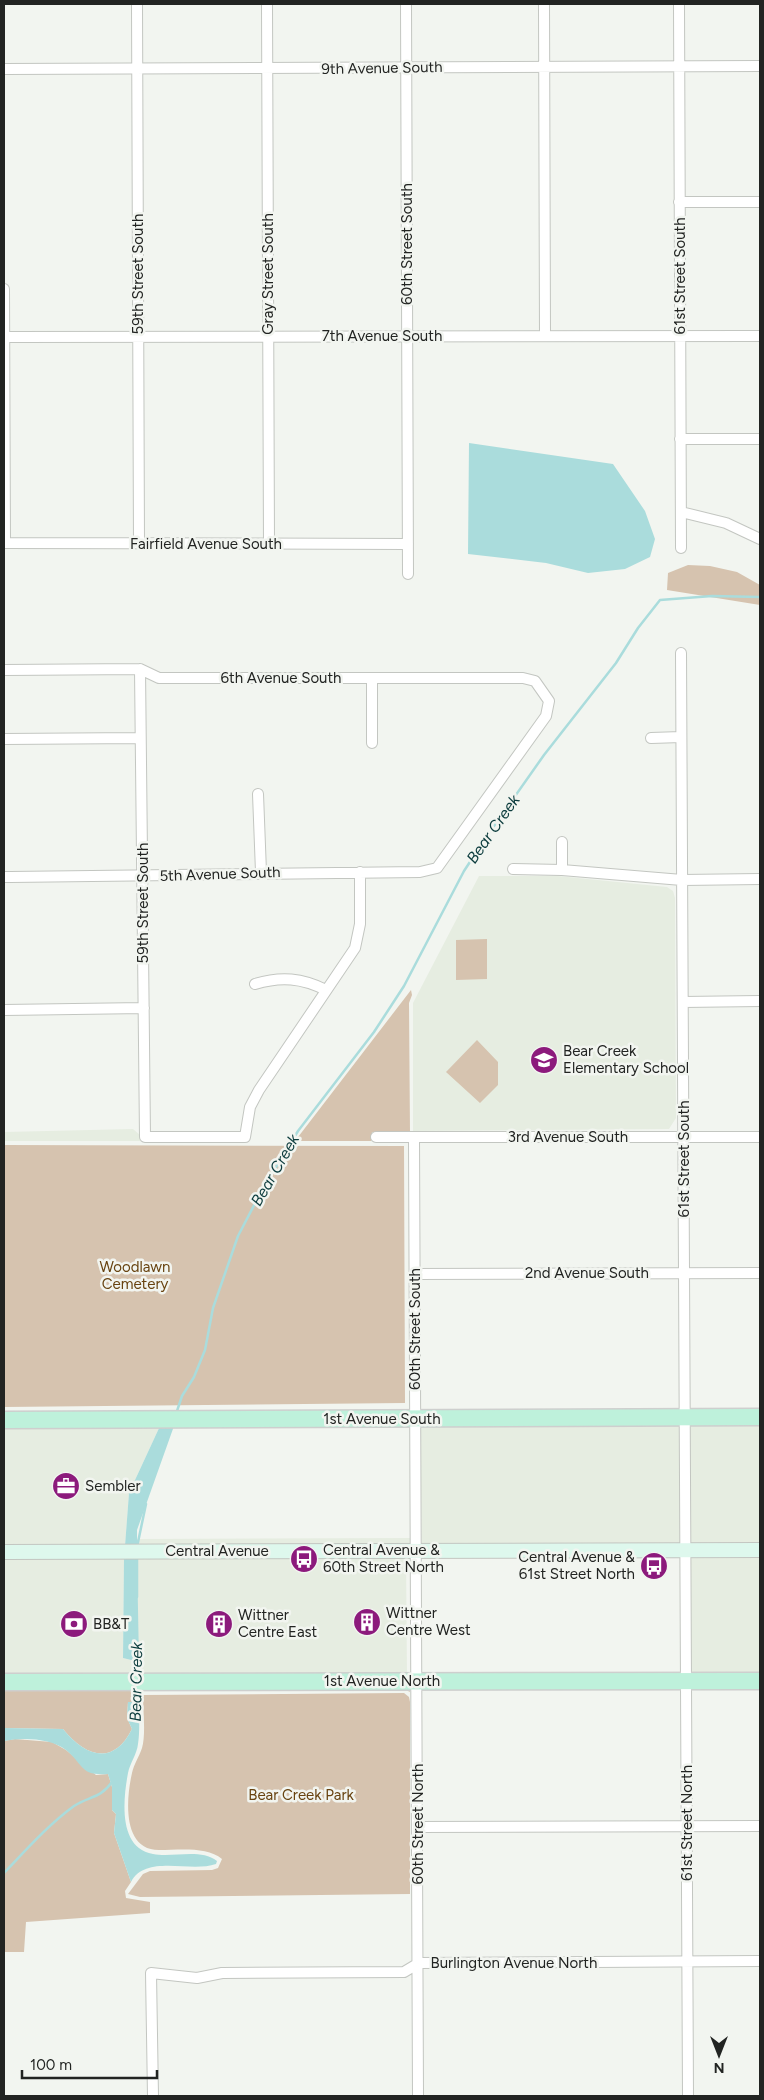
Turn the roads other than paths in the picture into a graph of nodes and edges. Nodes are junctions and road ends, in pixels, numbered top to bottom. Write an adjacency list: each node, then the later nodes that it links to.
1 (137, 4): 11 (street, 59th Street South)
2 (267, 4): 12 (street, Gray Street South)
3 (406, 4): 9 (street, 60th Street South)
4 (544, 4): 6 (street)
5 (679, 4): 7 (street, 61st Street South)
6 (544, 66): 7 (street, 9th Avenue South); 9 (street, 9th Avenue South); 17 (street)
7 (680, 66): 8 (street, 9th Avenue South); 13 (street, 61st Street South)
8 (760, 66)
9 (406, 67): 12 (street, 9th Avenue South); 20 (street, 60th Street South)
10 (4, 68): 11 (street, 9th Avenue South)
11 (137, 68): 12 (street, 9th Avenue South); 19 (street, 59th Street South)
12 (267, 68): 16 (street, Gray Street South)
13 (679, 202): 14 (street); 21 (street, 61st Street South)
14 (760, 202)
15 (4, 289): 18 (street)
16 (268, 335): 19 (street, 7th Avenue South); 20 (street, 7th Avenue South); 29 (street, Gray Street South)
17 (545, 335): 20 (street, 7th Avenue South); 21 (street, 7th Avenue South)
18 (4, 336): 19 (street, 7th Avenue South); 27 (street)
19 (139, 336): 28 (street, 59th Street South)
20 (407, 336): 30 (street, 60th Street South)
21 (680, 336): 22 (street, 7th Avenue South); 23 (street, 61st Street South)
22 (760, 336)
23 (680, 439): 24 (street); 25 (street, 61st Street South)
24 (760, 439)
25 (681, 512): 26 (street); 31 (street, 61st Street South)
26 (760, 539)
27 (4, 543): 28 (street, Fairfield Avenue South)
28 (138, 544): 29 (street, Fairfield Avenue South)
29 (269, 544): 30 (street, Fairfield Avenue South)
30 (408, 544): 32 (street, 60th Street South)
31 (681, 548)
32 (408, 574)
33 (681, 653): 39 (street, 61st Street South)
34 (140, 669): 35 (street, 6th Avenue South); 36 (street, 6th Avenue South); 37 (street, 59th Street South)
35 (4, 670)
36 (372, 678): 41 (street); 44 (street, 6th Avenue South)
37 (140, 738): 40 (street); 49 (street, 59th Street South)
38 (651, 738): 39 (street)
39 (681, 738): 52 (street, 61st Street South)
40 (4, 739)
41 (372, 743)
42 (258, 794): 47 (street)
43 (562, 842): 46 (street)
44 (437, 868): 48 (street, 5th Avenue South)
45 (513, 869): 46 (street)
46 (562, 870): 52 (street)
47 (261, 872): 48 (street, 5th Avenue South); 49 (street, 5th Avenue South)
48 (360, 872): 54 (street)
49 (143, 876): 50 (street, 5th Avenue South); 57 (street, 59th Street South)
50 (4, 877)
51 (760, 879): 52 (street)
52 (682, 880): 56 (street, 61st Street South)
53 (255, 984): 54 (street)
54 (326, 990): 57 (street, 59th Street South)
55 (760, 1001): 56 (street)
56 (683, 1002): 60 (street, 61st Street South)
57 (144, 1008): 58 (street)
58 (4, 1010)
59 (376, 1137): 62 (street, 3rd Avenue South)
60 (684, 1137): 61 (street, 3rd Avenue South); 62 (street, 3rd Avenue South); 63 (street, 61st Street South)
61 (760, 1137)
62 (414, 1138): 65 (street, 60th Street South)
63 (685, 1273): 64 (street, 2nd Avenue South); 65 (street, 2nd Avenue South); 66 (street, 61st Street South)
64 (760, 1273)
65 (414, 1274): 68 (street, 60th Street South)
66 (684, 1417): 67 (main road, 1st Avenue South); 68 (main road, 1st Avenue South); 70 (street, 61st Street South)
67 (760, 1417)
68 (415, 1418): 69 (main road, 1st Avenue South); 72 (street, 60th Street South)
69 (4, 1420)
70 (685, 1550): 71 (main road, Central Avenue); 72 (main road, Central Avenue); 75 (street, 61st Street North)
71 (760, 1550)
72 (417, 1551): 73 (main road, Central Avenue); 74 (street, 60th Street North)
73 (4, 1552)
74 (418, 1681): 75 (main road, 1st Avenue North); 77 (main road, 1st Avenue North); 80 (street, 60th Street North)
75 (686, 1681): 76 (main road, 1st Avenue North); 78 (street, 61st Street North)
76 (760, 1681)
77 (4, 1682)
78 (687, 1826): 79 (street); 80 (street); 81 (street, 61st Street North)
79 (760, 1826)
80 (418, 1827): 83 (street, 60th Street North)
81 (687, 1961): 82 (street, Burlington Avenue North); 83 (street, Burlington Avenue North); 86 (street, 61st Street North)
82 (760, 1961)
83 (419, 1963): 84 (street, Burlington Avenue North); 85 (street, 60th Street North)
84 (153, 2096)
85 (418, 2096)
86 (688, 2096)

